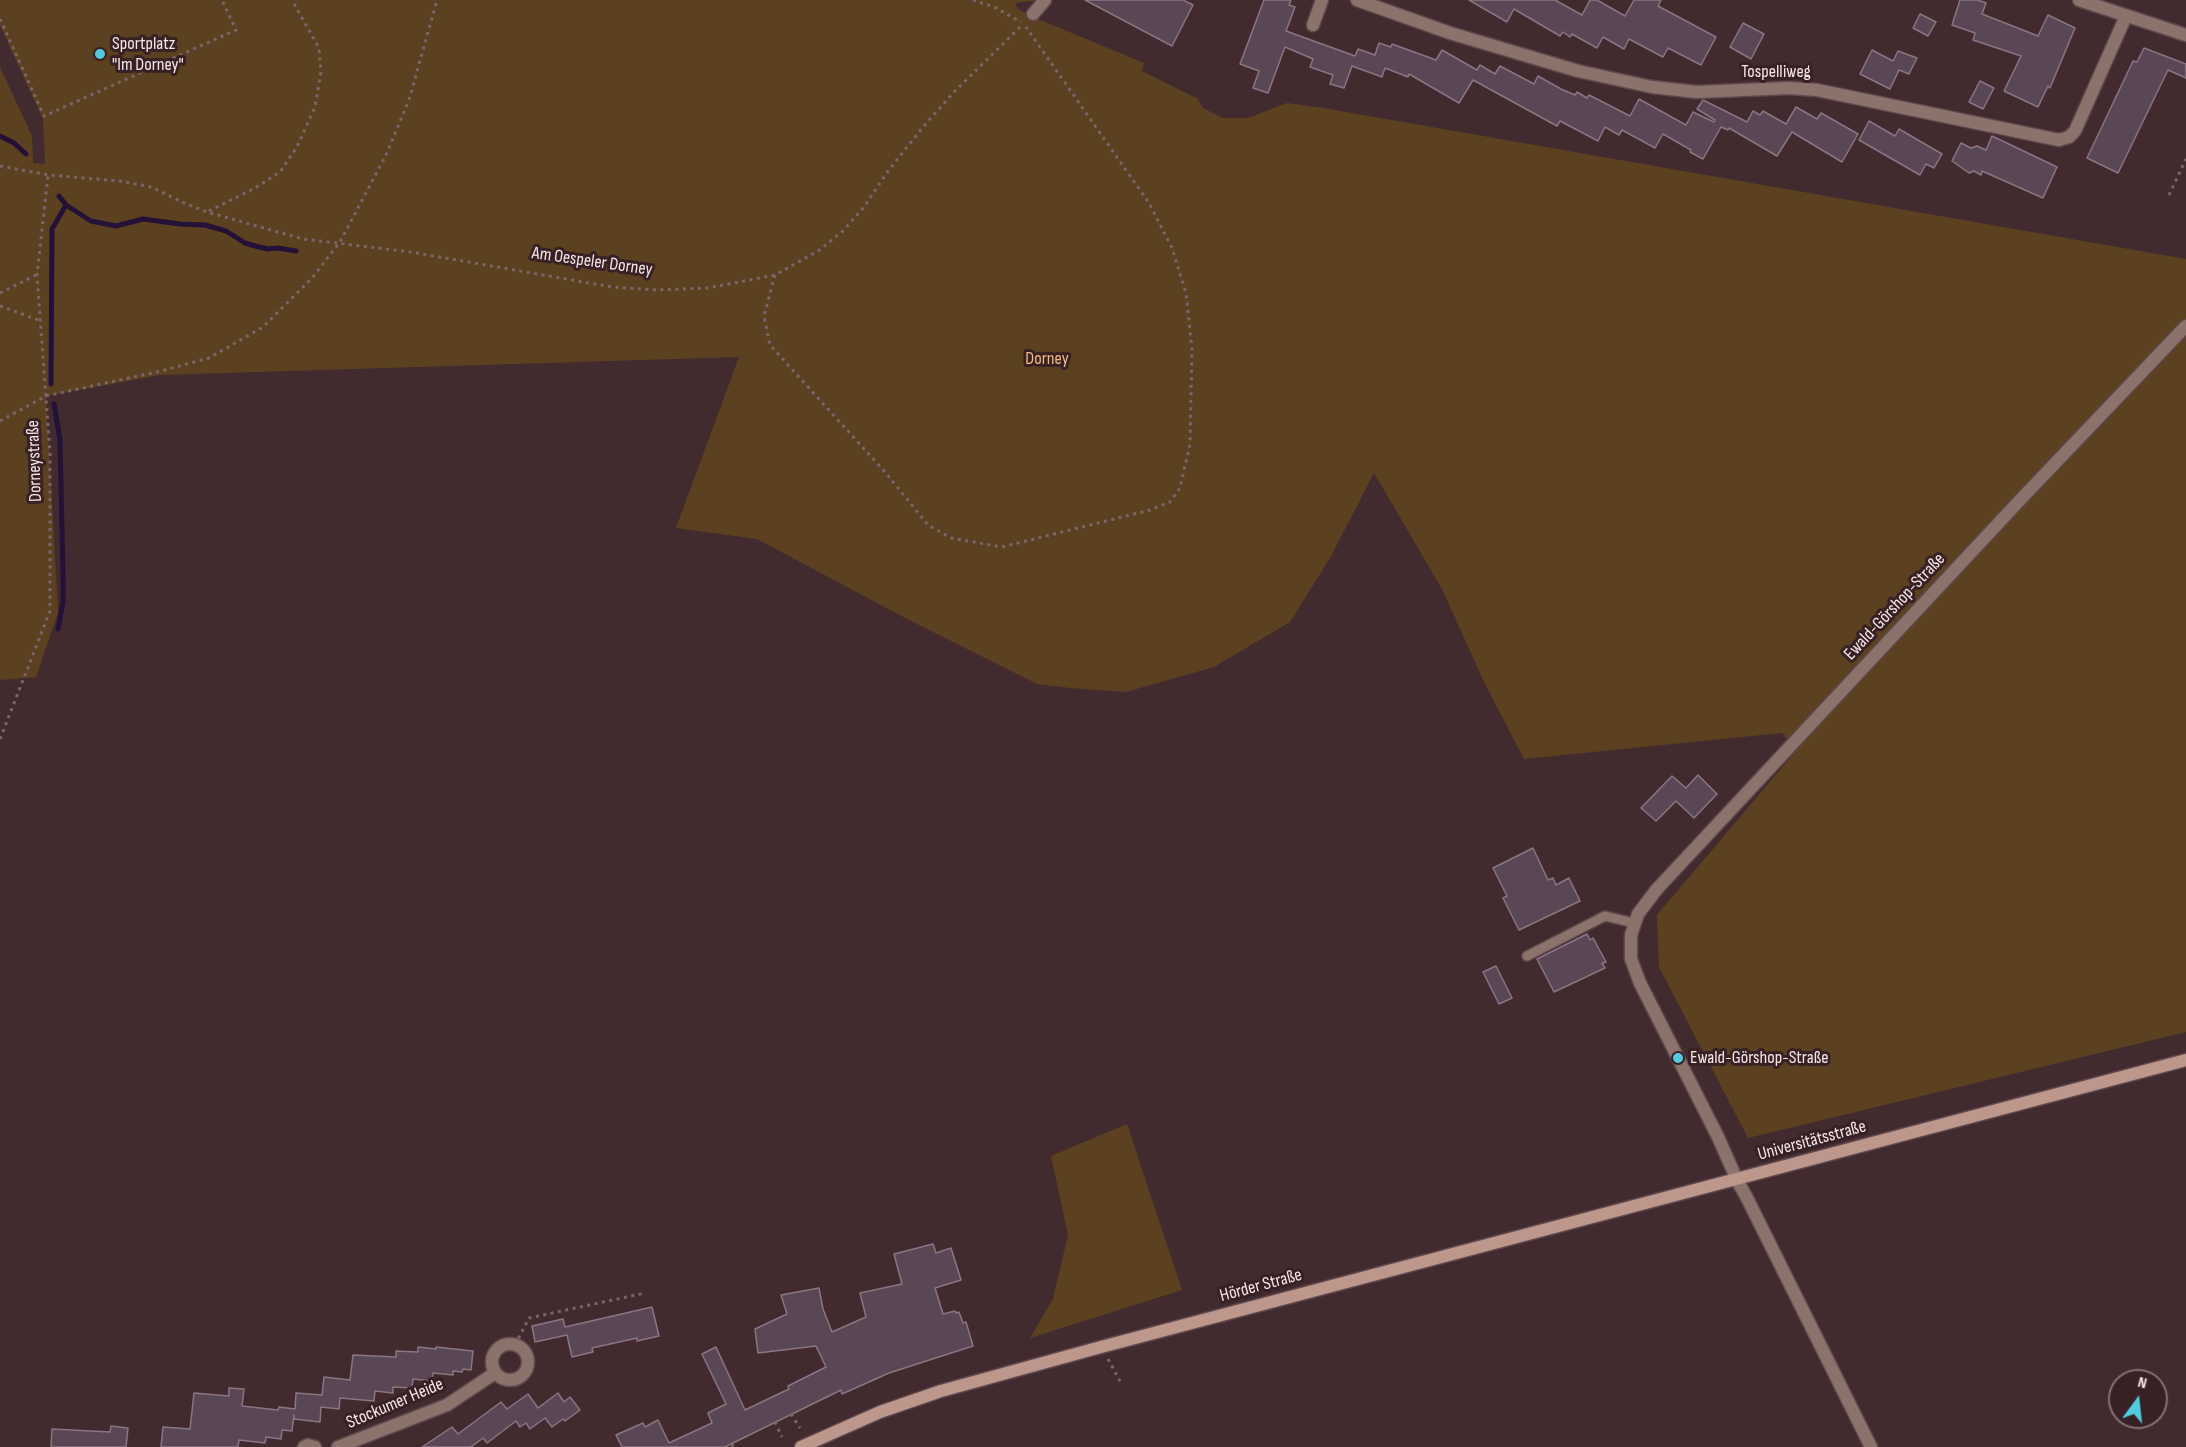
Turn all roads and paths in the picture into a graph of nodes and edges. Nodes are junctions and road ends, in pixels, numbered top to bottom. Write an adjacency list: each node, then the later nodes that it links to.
1 (222, 0): 11 (path)
2 (292, 0): 19 (path)
3 (437, 0): 20 (path)
4 (973, 0): 12 (path)
5 (1045, 0): 9 (street)
6 (1322, 0): 13 (street)
7 (1357, 0): 10 (street, Tospelliweg)
8 (2079, 0): 10 (street)
9 (1033, 14): 12 (path, Am Oespeler Dorney)
10 (2126, 16): 14 (street)
11 (0, 19)
12 (1023, 24): 22 (path, Am Oespeler Dorney); 22 (path)
13 (1313, 25)
14 (2186, 35)
15 (2186, 159): 18 (path)
16 (0, 166): 17 (path, Am Oespeler Dorney)
17 (49, 175): 19 (path, Am Oespeler Dorney); 21 (path, Dorneystraße)
18 (2169, 195)
19 (207, 212): 20 (path, Am Oespeler Dorney)
20 (340, 242): 22 (path, Am Oespeler Dorney); 27 (path)
21 (37, 275): 23 (path); 25 (path, Dorneystraße)
22 (775, 275)
23 (0, 293)
24 (0, 306): 25 (path)
25 (40, 321): 27 (path, Dorneystraße)
26 (2186, 326): 30 (street, Ewald-Görshop-Straße)
27 (46, 396): 28 (path); 29 (path, Dorneystraße)
28 (0, 421)
29 (0, 739)
30 (1634, 923): 31 (lane); 33 (street, Ewald-Görshop-Straße)
31 (1527, 956)
32 (2186, 1060): 33 (main road, Universitätsstraße)
33 (1737, 1180): 36 (main road, Hörder Straße); 47 (street)
34 (645, 1293): 35 (path)
35 (515, 1345): 37 (street); 37 (street)
36 (1101, 1347): 38 (path); 46 (main road, Hörder Straße)
37 (495, 1373): 45 (street, Stockumer Heide)
38 (1120, 1381)
39 (791, 1414): 41 (path)
40 (775, 1422): 42 (path)
41 (800, 1428)
42 (782, 1437)
43 (304, 1447): 44 (street)
44 (315, 1447)
45 (338, 1447)
46 (801, 1447)
47 (1871, 1447)

